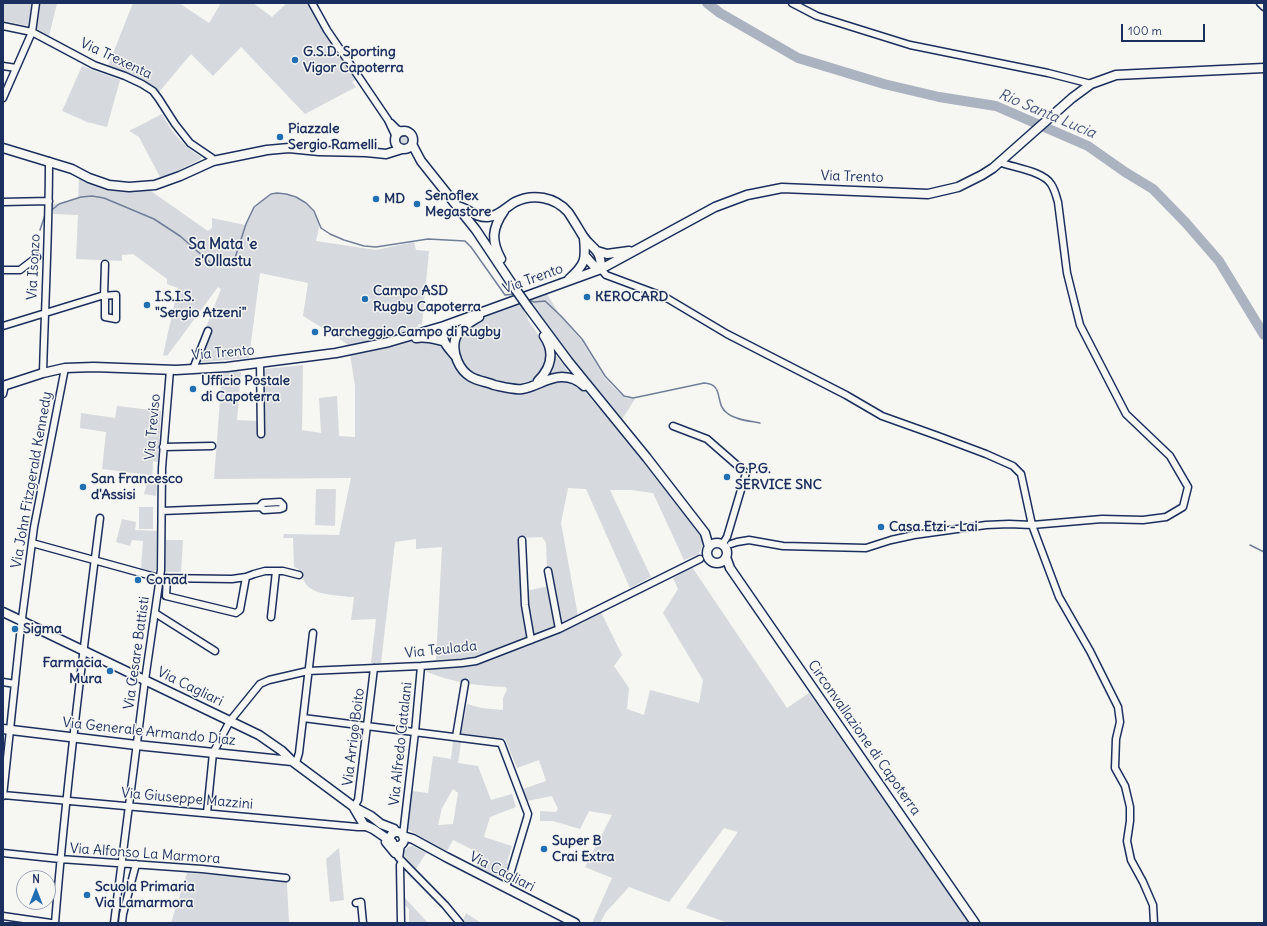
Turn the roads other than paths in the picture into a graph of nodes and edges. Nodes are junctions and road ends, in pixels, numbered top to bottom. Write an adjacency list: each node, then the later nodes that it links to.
1 (36, 3): 7 (street)
2 (312, 3): 13 (street)
3 (792, 3): 11 (street)
4 (1260, 3): 5 (street)
5 (1264, 7)
6 (3, 26): 7 (street, Via Trexenta)
7 (32, 32): 9 (street); 19 (street, Via Trexenta)
8 (3, 66): 9 (street)
9 (16, 68): 12 (street)
10 (1264, 68): 11 (street, Via Trento)
11 (1091, 84): 18 (street, Via Trento)
12 (3, 98)
13 (398, 136): 14 (street); 16 (street); 17 (street)
14 (412, 144): 16 (street); 20 (street)
15 (3, 148): 21 (street)
16 (404, 149): 17 (street); 20 (street)
17 (375, 152): 19 (street)
18 (1002, 159): 27 (street, Via Trento); 62 (street)
19 (213, 161): 21 (street)
20 (420, 161): 24 (street)
21 (49, 162): 22 (street, Via Isonzo)
22 (49, 201): 23 (street); 37 (street, Via Isonzo)
23 (3, 202)
24 (457, 206): 25 (street); 34 (street)
25 (506, 208): 26 (street); 34 (street)
26 (584, 238): 28 (street); 30 (street)
27 (636, 250): 28 (street); 32 (street, Via Trento)
28 (597, 251): 32 (street)
29 (37, 257): 33 (street)
30 (586, 257): 32 (street); 35 (street)
31 (105, 264): 37 (street)
32 (601, 269): 35 (street, Via Trento); 62 (street)
33 (3, 270)
34 (503, 270): 38 (street, bridge)
35 (566, 282): 36 (street, Via Trento)
36 (491, 308): 40 (street, Via Trento); 43 (street)
37 (44, 314): 39 (street); 50 (street, Via Isonzo)
38 (534, 316): 51 (street); 54 (street)
39 (3, 326)
40 (444, 326): 42 (street, Via Trento); 43 (street); 44 (street)
41 (208, 331): 49 (street)
42 (399, 340): 44 (street); 46 (street, Via Trento)
43 (455, 340): 45 (street)
44 (443, 341): 45 (street)
45 (456, 357): 51 (street)
46 (260, 363): 49 (street, Via Trento); 56 (street)
47 (65, 368): 48 (street, Via Trento); 50 (street, Via Trento); 64 (street, Via John Fitzgerald Kennedy)
48 (170, 370): 49 (street, Via Trento); 58 (street, Via Treviso)
49 (194, 370)
50 (43, 373): 52 (street, Via Trento)
51 (536, 384): 54 (street)
52 (4, 386): 53 (street)
53 (3, 394)
54 (602, 404): 65 (street)
55 (673, 426): 65 (street)
56 (261, 434)
57 (212, 446): 58 (street)
58 (163, 447): 60 (street, Via Treviso)
59 (261, 507): 60 (street)
60 (162, 511): 73 (street, Via Treviso)
61 (100, 518): 67 (street)
62 (1032, 525): 65 (street); 128 (street)
63 (522, 540): 81 (street)
64 (32, 542): 67 (street); 78 (street, Via John Fitzgerald Kennedy)
65 (719, 550): 66 (street); 68 (street, Circonvallazione di Capoterra); 68 (street)
66 (700, 559): 79 (street, Via Teulada)
67 (94, 560): 73 (street); 82 (street)
68 (730, 568): 127 (street, Circonvallazione di Capoterra)
69 (276, 571): 71 (street); 72 (street); 77 (street)
70 (548, 571): 79 (street)
71 (299, 575)
72 (246, 577): 74 (street); 74 (street)
73 (159, 578): 74 (street); 76 (street, Via Cesare Battisti)
74 (168, 578)
75 (3, 612): 78 (street, Via Cagliari)
76 (155, 613): 83 (street); 87 (street, Via Cesare Battisti)
77 (271, 617)
78 (21, 621): 82 (street, Via Cagliari); 90 (street, Via John Fitzgerald Kennedy)
79 (559, 629): 81 (street, Via Teulada)
80 (313, 633): 86 (street)
81 (531, 640): 84 (street, Via Teulada)
82 (83, 650): 87 (street, Via Cagliari); 97 (street)
83 (215, 651)
84 (421, 666): 85 (street, Via Teulada); 95 (street, Via Alfredo Catalani)
85 (374, 668): 86 (street, Via Teulada); 93 (street, Via Arrigo Boito)
86 (308, 671): 91 (street); 92 (street, Via Teulada)
87 (144, 680): 92 (street, Via Cagliari); 98 (street, Via Cesare Battisti)
88 (3, 682): 90 (street)
89 (465, 683): 96 (street)
90 (15, 684): 94 (street, Via John Fitzgerald Kennedy)
91 (303, 718): 93 (street); 100 (street)
92 (230, 721): 99 (street, Via Teulada); 100 (street, Via Cagliari)
93 (367, 726): 95 (street); 104 (street, Via Arrigo Boito)
94 (6, 730): 97 (street, Via Generale Armando Diaz); 101 (street, Via John Fitzgerald Kennedy)
95 (415, 732): 96 (street); 109 (street, Via Alfredo Catalani)
96 (456, 737): 116 (street)
97 (74, 738): 98 (street, Via Generale Armando Diaz); 102 (street)
98 (136, 745): 99 (street, Via Generale Armando Diaz); 103 (street, Via Cesare Battisti)
99 (213, 753): 100 (street, Via Generale Armando Diaz); 105 (street)
100 (294, 762): 104 (street, Via Cagliari)
101 (3, 795): 102 (street, Via Giuseppe Mazzini)
102 (67, 800): 103 (street, Via Giuseppe Mazzini); 112 (street)
103 (130, 806): 105 (street, Via Giuseppe Mazzini); 113 (street, Via Cesare Battisti)
104 (354, 807): 106 (street, Via Cagliari)
105 (207, 813): 107 (street, Via Giuseppe Mazzini)
106 (364, 817): 107 (street, Via Cagliari); 109 (street, Via Cagliari)
107 (368, 827): 108 (street, Via Cagliari)
108 (380, 834): 109 (street, Via Cagliari); 111 (street)
109 (399, 839): 111 (street, Via Alfredo Catalani); 116 (street, Via Cagliari)
110 (3, 853): 112 (street, Via Alfonso La Marmora)
111 (399, 857): 124 (street); 125 (street)
112 (60, 859): 113 (street, Via Alfonso La Marmora); 120 (street)
113 (122, 863): 114 (street, Via Alfonso La Marmora); 121 (street, Via Cesare Battisti)
114 (136, 864): 115 (street, Via Alfonso La Marmora); 122 (street)
115 (286, 878)
116 (506, 888): 126 (street, Via Cagliari)
117 (356, 903): 123 (street)
118 (3, 916): 119 (street)
119 (51, 923)
120 (55, 923)
121 (114, 923)
122 (122, 923)
123 (363, 923)
124 (401, 923)
125 (460, 923)
126 (575, 923)
127 (975, 923)
128 (1154, 923)

